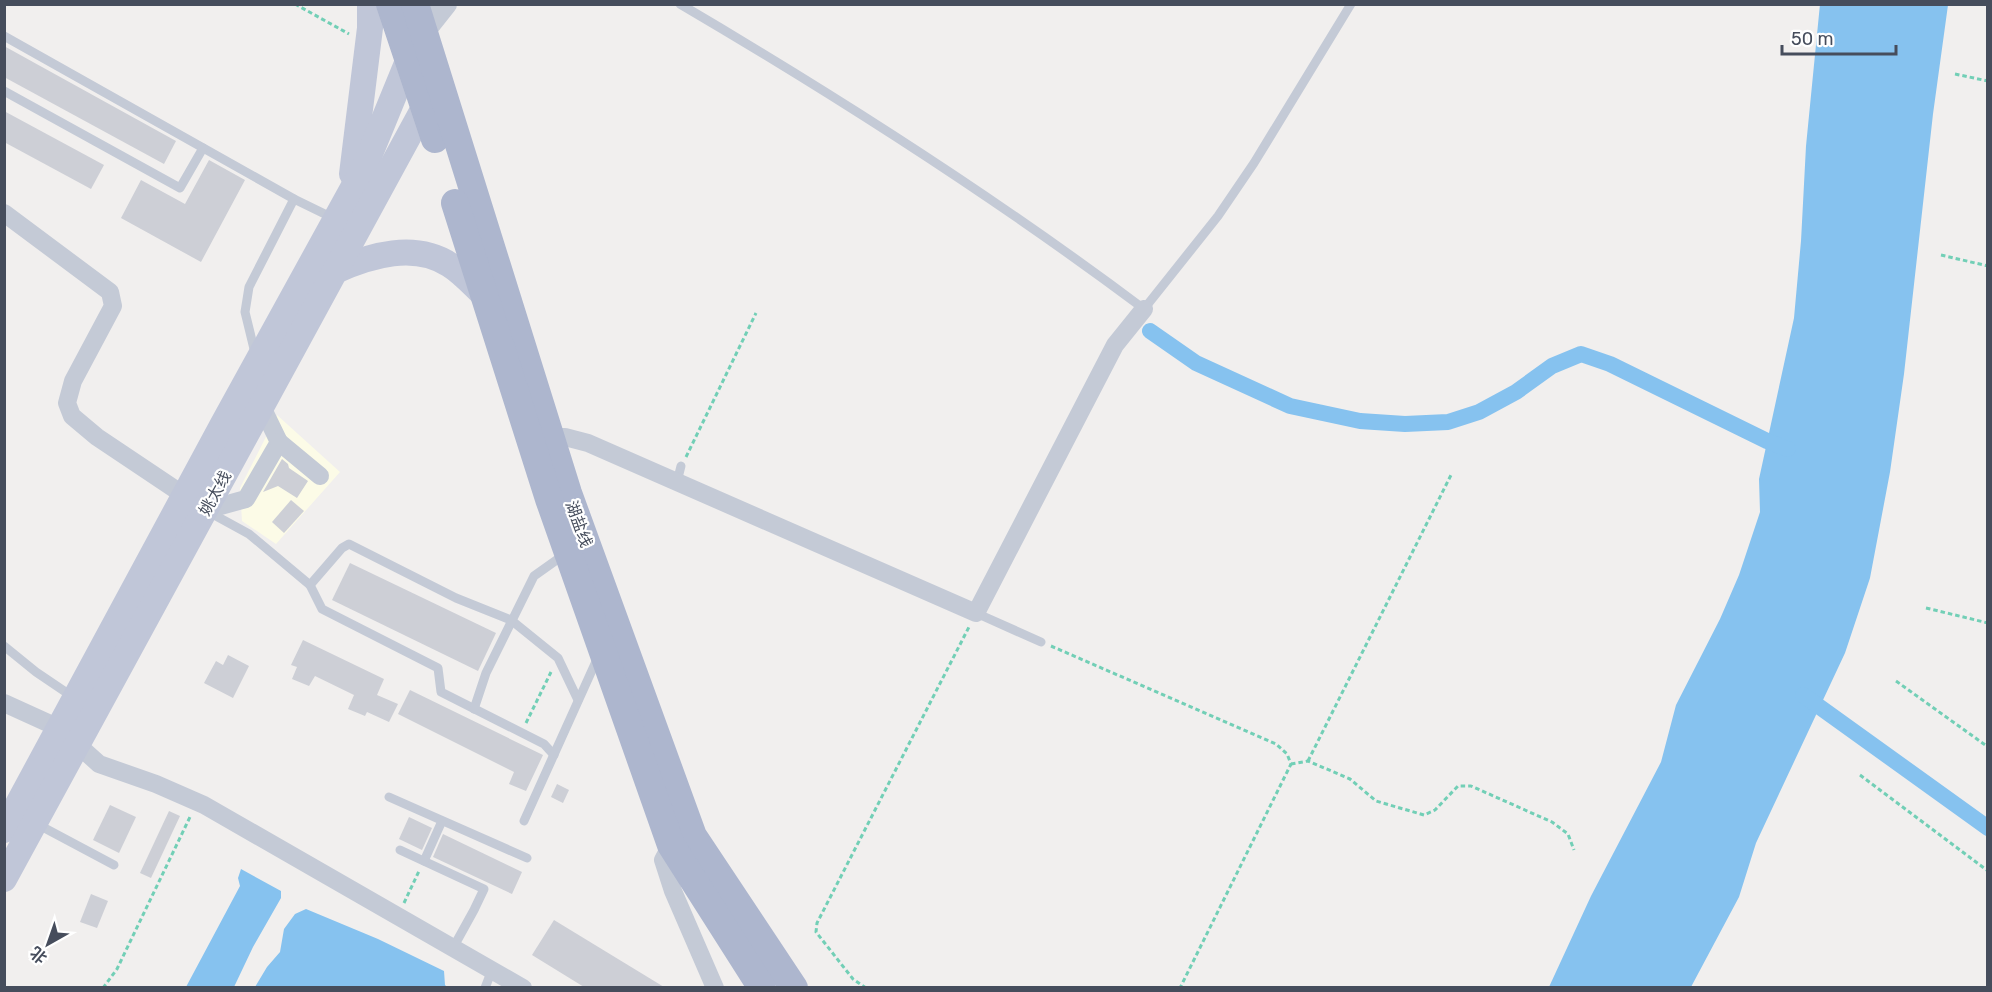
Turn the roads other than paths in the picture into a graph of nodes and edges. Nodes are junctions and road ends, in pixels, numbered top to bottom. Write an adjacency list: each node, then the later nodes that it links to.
1 (370, 4): 13 (main road)
2 (390, 4): 9 (main road, 湖盐线)
3 (415, 4): 7 (main road)
4 (446, 4): 7 (street)
5 (680, 4): 19 (lane)
6 (1350, 4): 19 (lane)
7 (423, 33): 9 (main road)
8 (4, 36): 12 (lane)
9 (421, 66): 11 (main road); 13 (main road, 姚太线); 22 (main road, 湖盐线)
10 (4, 91): 12 (lane)
11 (425, 106): 17 (main road, 姚太线); 18 (main road, 湖盐线)
12 (202, 148): 14 (lane)
13 (350, 192): 16 (main road, 姚太线)
14 (294, 199): 16 (lane); 20 (lane)
15 (4, 213): 25 (street)
16 (335, 219): 20 (main road, 姚太线)
17 (335, 271): 18 (main road); 21 (main road, 姚太线)
18 (485, 296): 27 (main road, 湖盐线)
19 (1144, 309): 29 (street)
20 (257, 361): 25 (main road, 姚太线)
21 (262, 407): 23 (street); 26 (main road, 姚太线)
22 (551, 437): 29 (street); 57 (main road, 湖盐线)
23 (279, 442): 24 (street); 26 (street)
24 (320, 476)
25 (184, 496): 26 (street); 34 (main road, 姚太线)
26 (206, 510): 28 (lane); 38 (main road, 姚太线)
27 (568, 552): 30 (lane); 33 (main road, 湖盐线)
28 (310, 585): 30 (lane); 37 (lane)
29 (976, 613): 31 (lane)
30 (511, 620): 35 (lane); 37 (lane)
31 (1041, 642)
32 (4, 646): 34 (lane)
33 (602, 649): 35 (lane); 45 (main road, 湖盐线)
34 (75, 699): 38 (main road, 姚太线)
35 (578, 700): 39 (lane)
36 (4, 703): 38 (street)
37 (474, 709): 39 (lane)
38 (68, 737): 43 (main road, 姚太线); 44 (main road, 姚太线); 51 (street)
39 (554, 754): 42 (lane)
40 (388, 796): 41 (lane)
41 (442, 821): 47 (lane); 48 (lane)
42 (524, 821)
43 (35, 823): 49 (lane); 50 (main road, 姚太线)
44 (4, 830)
45 (671, 845): 55 (street); 56 (main road, 湖盐线)
46 (400, 850): 48 (lane)
47 (527, 858)
48 (424, 861): 51 (lane)
49 (114, 865)
50 (4, 879)
51 (453, 948): 52 (street)
52 (492, 970): 53 (lane); 54 (street)
53 (485, 987)
54 (523, 987)
55 (715, 987)
56 (762, 987)
57 (794, 987)

